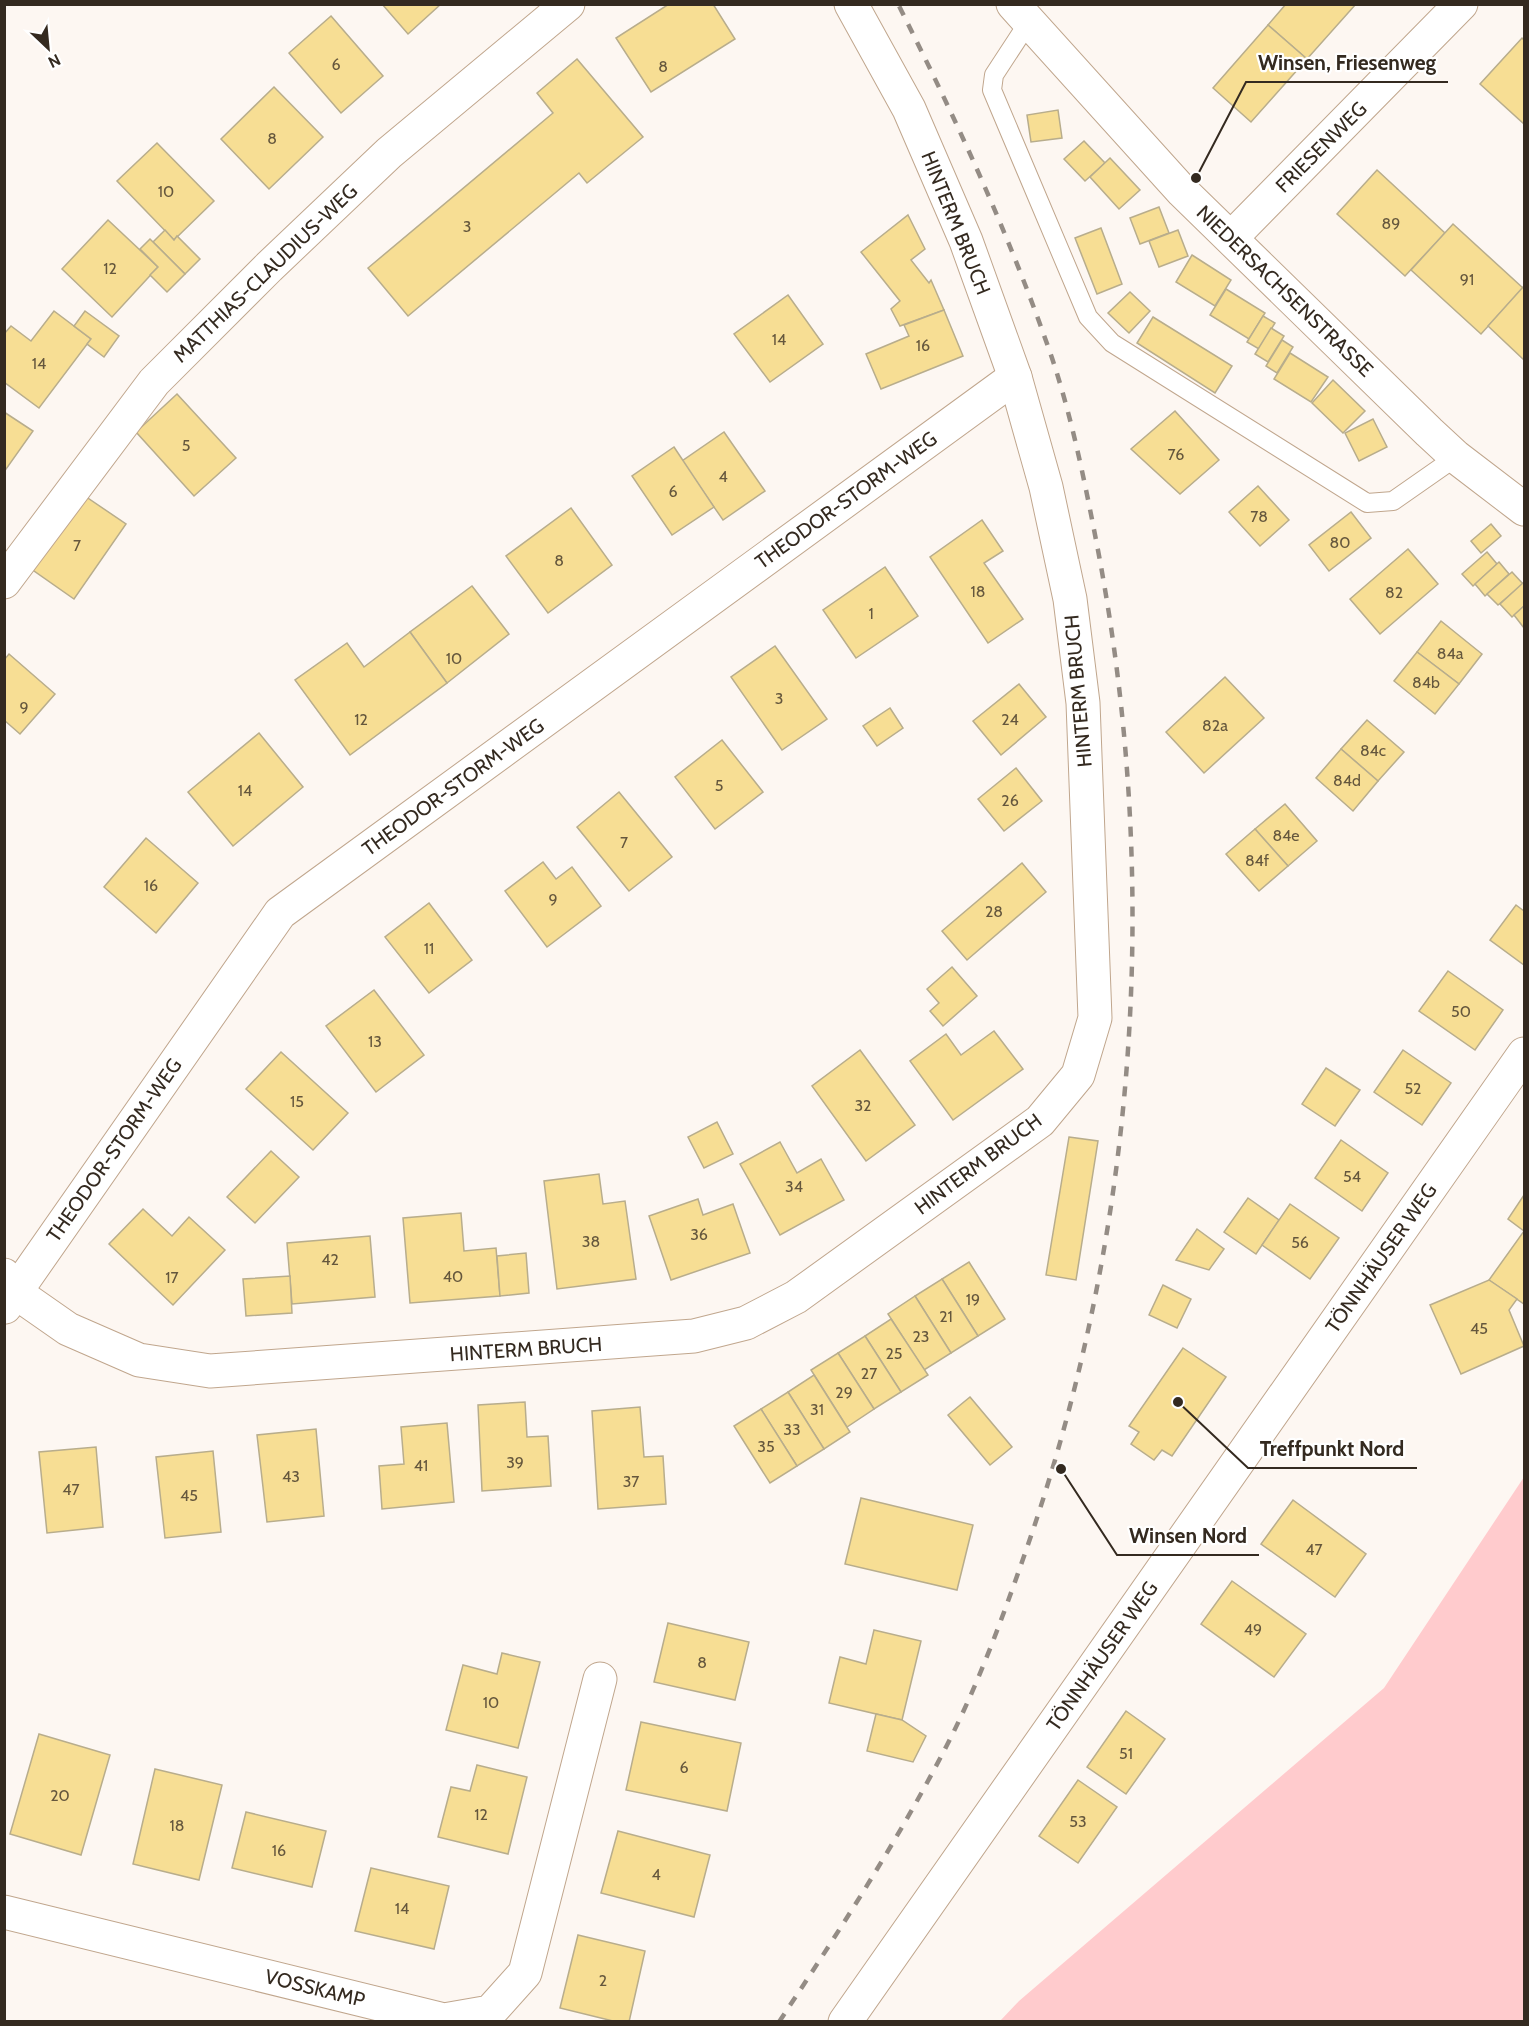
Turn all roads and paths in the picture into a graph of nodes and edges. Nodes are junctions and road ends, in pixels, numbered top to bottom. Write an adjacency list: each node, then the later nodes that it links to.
1 (568, 4): 9 (street, MATTHIAS-CLAUDIUS-WEG)
2 (850, 4): 6 (street, HINTERM BRUCH)
3 (1461, 4): 5 (street, FRIESENWEG)
4 (1021, 14): 5 (street, NIEDERSACHSENSTRASSE); 7 (lane)
5 (1231, 238): 7 (street, NIEDERSACHSENSTRASSE)
6 (1015, 377): 11 (street, THEODOR-STORM-WEG); 11 (street, HINTERM BRUCH)
7 (1456, 457): 8 (street, NIEDERSACHSENSTRASSE)
8 (1524, 509)
9 (4, 582)
10 (1524, 1054): 14 (street, TÖNNHÄUSER WEG)
11 (8, 1291)
12 (600, 1679): 13 (street, VOSSKAMP)
13 (4, 1912)
14 (844, 2022)

